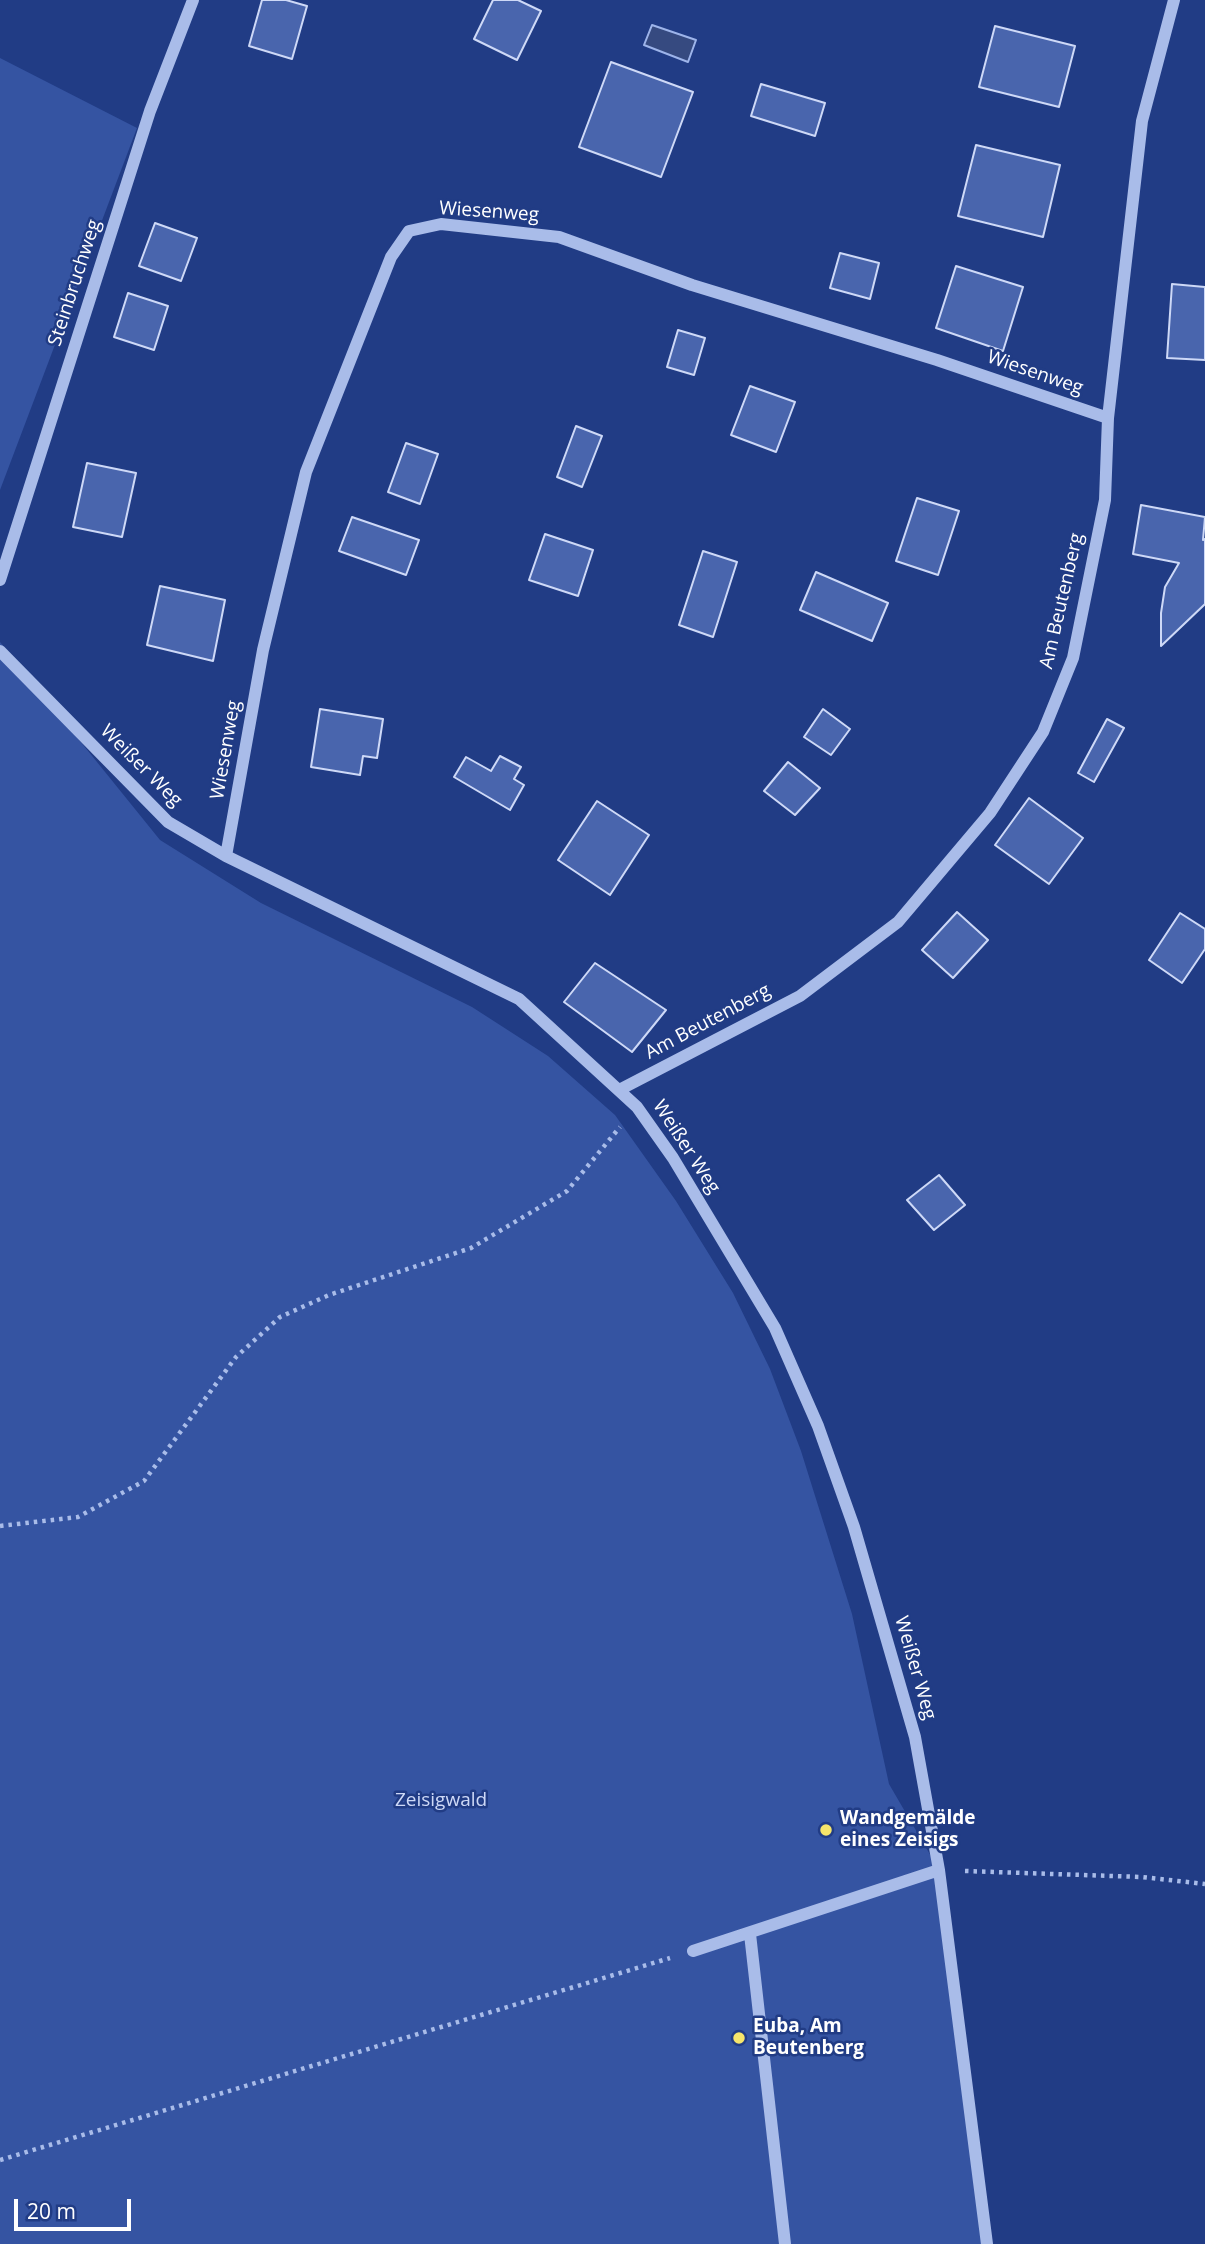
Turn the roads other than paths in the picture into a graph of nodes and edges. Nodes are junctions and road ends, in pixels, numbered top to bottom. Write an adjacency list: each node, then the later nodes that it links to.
1 (193, 0): 4 (street, Steinbruchweg)
2 (1174, 0): 3 (street, Am Beutenberg)
3 (1108, 418): 6 (street, Wiesenweg); 7 (street, Am Beutenberg)
4 (0, 580)
5 (0, 651): 6 (street, Weißer Weg)
6 (226, 856): 7 (street, Weißer Weg)
7 (619, 1090): 8 (street, Weißer Weg)
8 (939, 1870): 9 (street); 12 (street, Weißer Weg)
9 (750, 1934): 10 (street); 11 (street)
10 (693, 1951)
11 (785, 2244)
12 (987, 2244)

